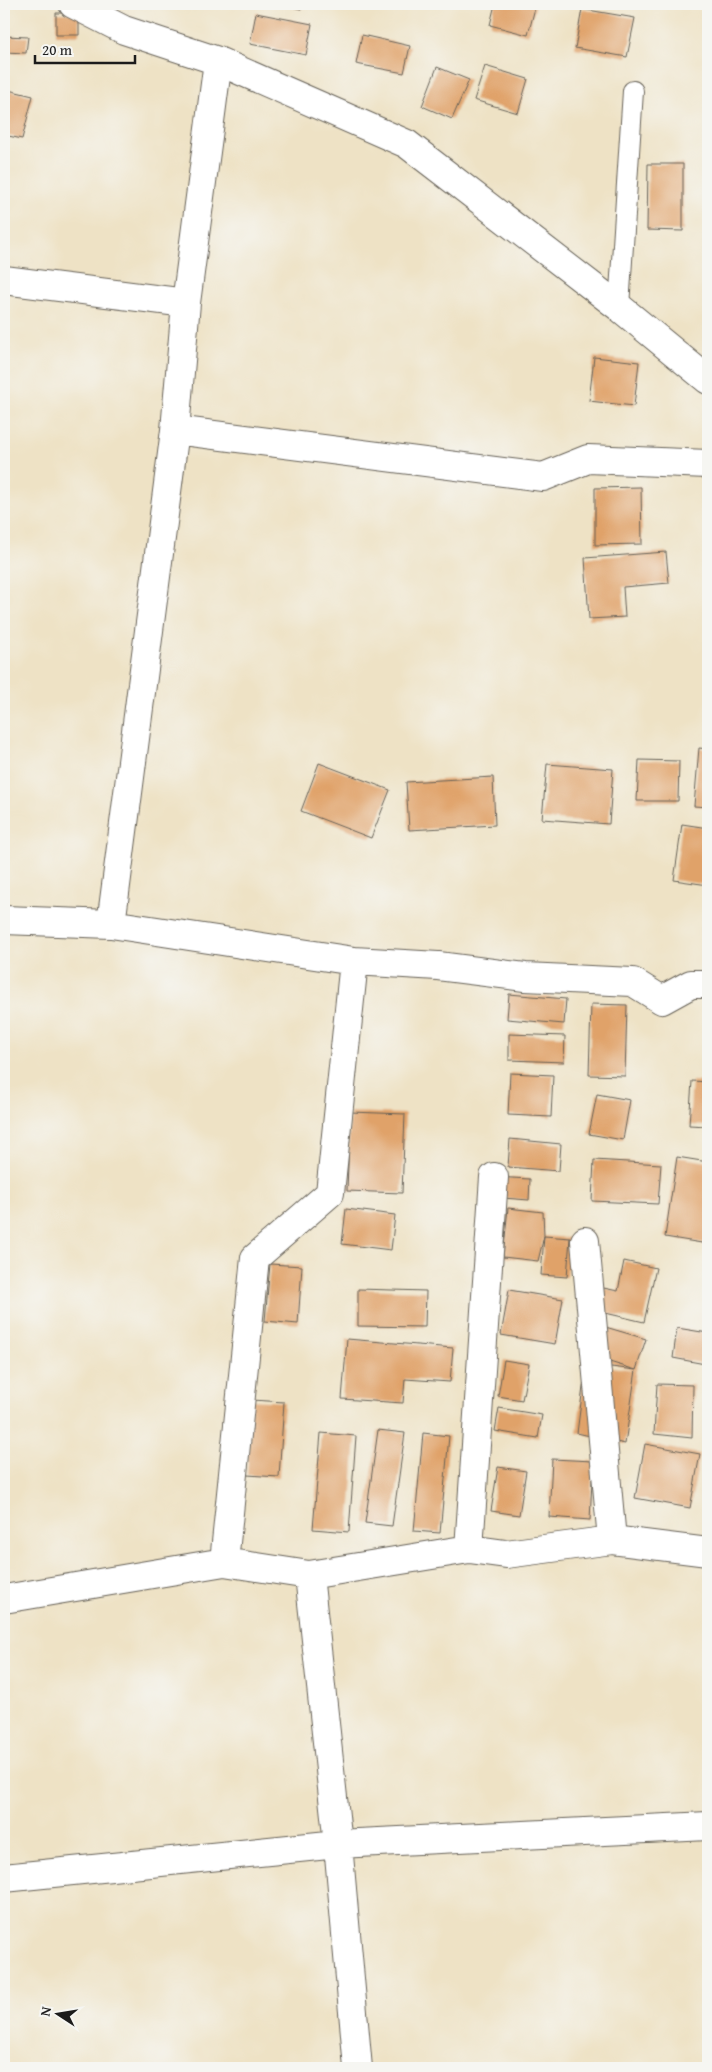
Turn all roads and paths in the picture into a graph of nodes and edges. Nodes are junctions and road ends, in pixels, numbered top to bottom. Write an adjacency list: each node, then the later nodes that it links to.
1 (73, 4): 2 (street)
2 (218, 61): 5 (street); 6 (street)
3 (633, 92): 6 (lane)
4 (4, 280): 5 (street)
5 (186, 303): 8 (street)
6 (620, 307): 7 (street)
7 (708, 380)
8 (175, 430): 9 (street); 11 (street)
9 (708, 464)
10 (4, 920): 11 (street)
11 (111, 924): 12 (street)
12 (354, 960): 13 (street); 19 (street)
13 (708, 984)
14 (494, 1177): 17 (street)
15 (585, 1240): 16 (street)
16 (612, 1540): 17 (street); 18 (street)
17 (469, 1549): 20 (street)
18 (708, 1552)
19 (224, 1562): 20 (street); 21 (street)
20 (309, 1575): 23 (street)
21 (4, 1599)
22 (708, 1826): 23 (street)
23 (338, 1844): 24 (street); 25 (street)
24 (4, 1878)
25 (358, 2068)

